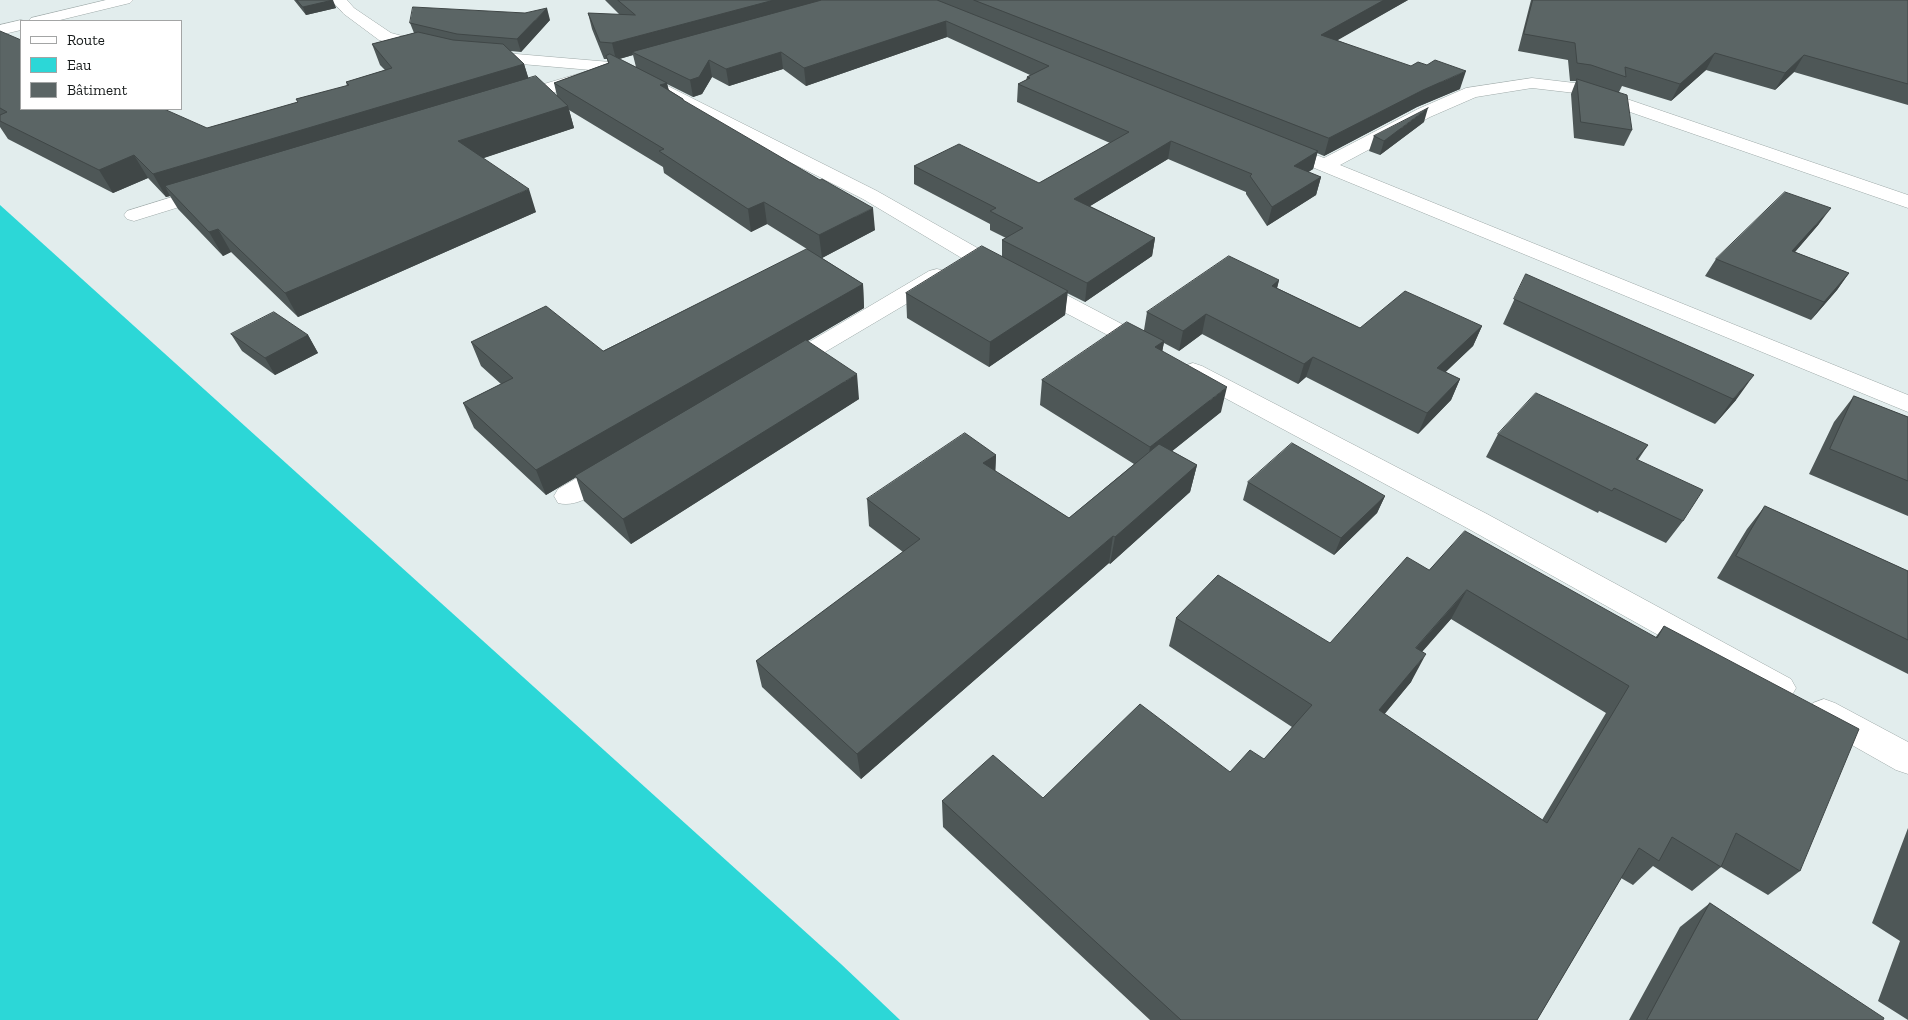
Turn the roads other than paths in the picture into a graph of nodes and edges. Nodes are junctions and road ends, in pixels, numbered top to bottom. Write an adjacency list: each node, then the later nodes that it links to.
1 (124, 0): 3 (street)
2 (338, 0): 6 (street)
3 (41, 20)
4 (20, 25): 5 (street)
5 (0, 30)
6 (442, 50)
7 (461, 54): 9 (street)
8 (644, 59): 9 (street)
9 (616, 67): 10 (street); 16 (street)
10 (501, 102)
11 (1261, 139): 12 (street)
12 (1325, 165): 14 (street); 18 (street)
13 (228, 186): 15 (street)
14 (1908, 202)
15 (134, 215)
16 (973, 255): 17 (street); 21 (street)
17 (770, 375)
18 (1908, 404)
19 (635, 455): 20 (street)
20 (568, 496)
21 (1908, 759)

